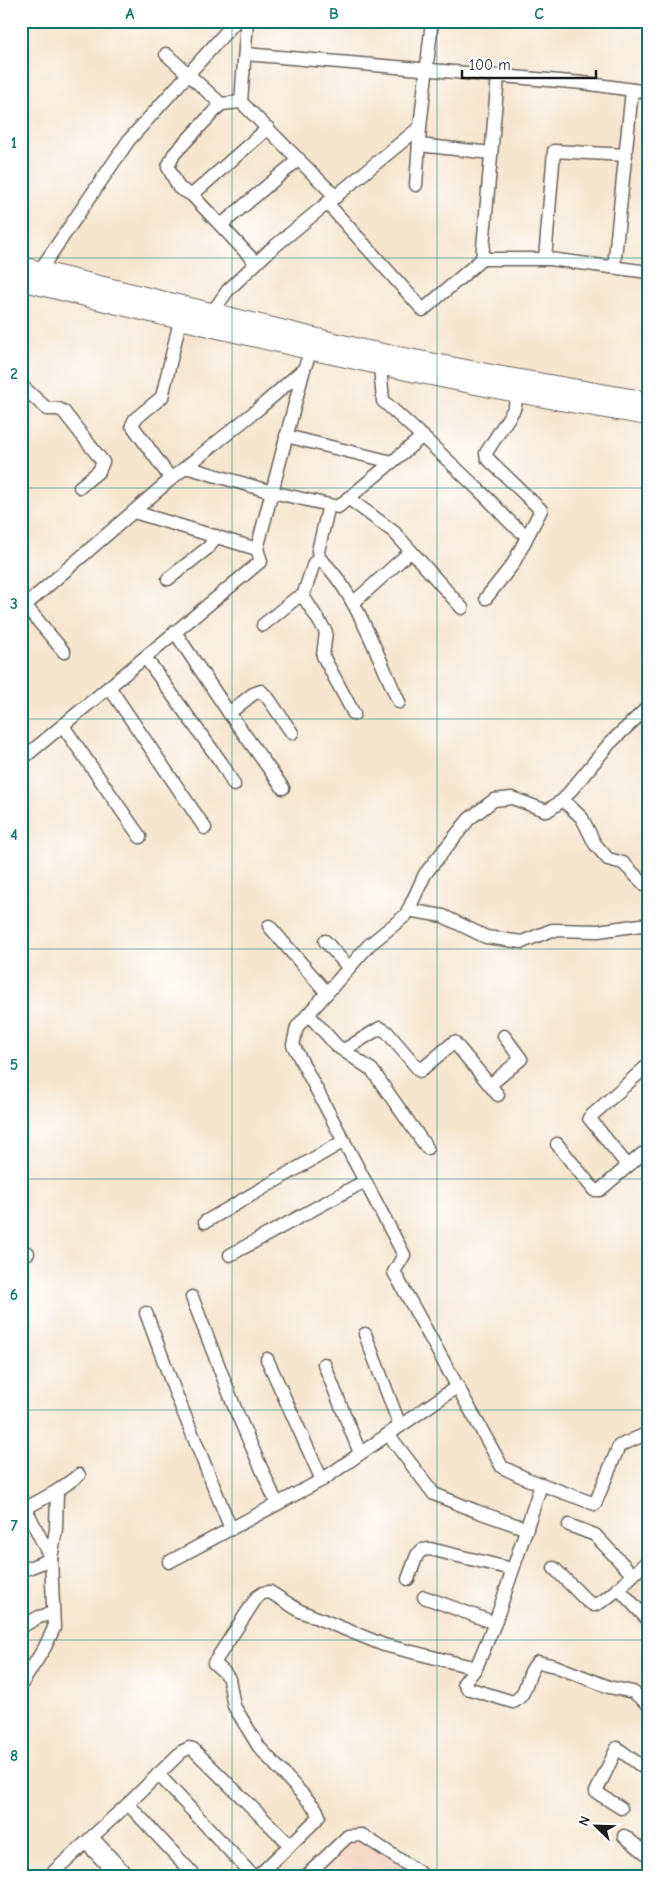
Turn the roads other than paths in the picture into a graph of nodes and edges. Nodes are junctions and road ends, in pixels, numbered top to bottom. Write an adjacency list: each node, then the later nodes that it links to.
1 (236, 21): 7 (street)
2 (247, 21): 5 (street)
3 (432, 21): 6 (street)
4 (166, 54): 7 (street)
5 (246, 54): 6 (street); 11 (street)
6 (426, 70): 8 (street); 13 (street)
7 (187, 74): 12 (street); 28 (street)
8 (498, 76): 9 (street); 16 (street)
9 (632, 90): 10 (street); 17 (street)
10 (648, 92)
11 (242, 102): 12 (street); 14 (street)
12 (221, 104): 20 (street)
13 (420, 127): 15 (street); 21 (street)
14 (268, 128): 18 (street); 20 (street)
15 (418, 146): 16 (street); 19 (street)
16 (491, 153): 23 (street)
17 (626, 155): 24 (street); 27 (street)
18 (299, 159): 21 (street); 22 (street)
19 (416, 185)
20 (192, 195): 22 (street)
21 (332, 200): 23 (street); 25 (street)
22 (221, 226): 25 (street)
23 (482, 259): 24 (street)
24 (545, 259): 27 (street)
25 (256, 262): 31 (street)
26 (21, 266): 28 (highway)
27 (614, 268): 29 (street)
28 (40, 270): 31 (highway)
29 (648, 272)
30 (21, 281): 32 (highway)
31 (208, 319): 32 (highway); 33 (highway); 38 (highway)
32 (180, 321): 44 (street)
33 (311, 351): 34 (highway); 35 (street)
34 (380, 366): 37 (highway); 41 (street)
35 (304, 369): 40 (street); 43 (street)
36 (21, 385): 45 (street)
37 (518, 394): 39 (highway); 50 (street)
38 (648, 401)
39 (648, 416)
40 (286, 436): 42 (street); 46 (street)
41 (423, 436): 42 (street); 50 (street)
42 (392, 462): 47 (street)
43 (186, 468): 44 (street); 46 (street)
44 (171, 479): 49 (street)
45 (80, 487)
46 (272, 492): 48 (street); 52 (street)
47 (348, 498): 48 (street); 53 (street)
48 (329, 505): 54 (street)
49 (134, 512): 51 (street); 59 (street)
50 (527, 535): 57 (street)
51 (216, 536): 52 (street); 55 (street)
52 (257, 548): 62 (street)
53 (411, 551): 58 (street); 60 (street)
54 (319, 558): 56 (street); 58 (street)
55 (168, 579)
56 (303, 596): 61 (street); 69 (street)
57 (486, 598)
58 (353, 603): 66 (street)
59 (23, 607): 63 (street)
60 (462, 608)
61 (263, 624)
62 (175, 632): 64 (street); 68 (street)
63 (64, 652)
64 (145, 657): 65 (street); 73 (street)
65 (109, 687): 70 (street); 76 (street)
66 (399, 702)
67 (648, 707): 75 (street)
68 (229, 713): 71 (street); 74 (street)
69 (354, 714)
70 (63, 726): 72 (street); 77 (street)
71 (292, 732)
72 (21, 760)
73 (234, 784)
74 (283, 788)
75 (563, 800): 78 (street); 79 (street)
76 (206, 828)
77 (140, 837)
78 (648, 888)
79 (408, 910): 81 (street); 83 (street)
80 (269, 926): 84 (street)
81 (648, 926)
82 (325, 941): 83 (street)
83 (349, 968): 84 (street)
84 (327, 993): 85 (street)
85 (308, 1014): 87 (street); 89 (street)
86 (504, 1036): 87 (street)
87 (344, 1050): 91 (street)
88 (648, 1064): 93 (street)
89 (344, 1141): 94 (street); 95 (street)
90 (557, 1144): 93 (street)
91 (427, 1148)
92 (648, 1153): 93 (street)
93 (628, 1166)
94 (365, 1181): 96 (street); 102 (street)
95 (205, 1222)
96 (230, 1255)
97 (192, 1297): 112 (street)
98 (146, 1313): 114 (street)
99 (365, 1334): 103 (street)
100 (267, 1359): 108 (street)
101 (324, 1364): 106 (street)
102 (458, 1386): 103 (street); 109 (street)
103 (400, 1426): 105 (street)
104 (648, 1433): 109 (street)
105 (388, 1434): 106 (street); 115 (street)
106 (360, 1453): 108 (street)
107 (79, 1476): 110 (street)
108 (322, 1480): 112 (street)
109 (541, 1485): 115 (street)
110 (57, 1491): 111 (street); 116 (street)
111 (24, 1504): 116 (street)
112 (277, 1504): 114 (street)
113 (569, 1525): 122 (street)
114 (231, 1529): 118 (street)
115 (527, 1529): 120 (street)
116 (51, 1559): 121 (street); 126 (street)
117 (648, 1561): 122 (street)
118 (169, 1562)
119 (554, 1568): 124 (street)
120 (512, 1569): 123 (street); 128 (street)
121 (21, 1571)
122 (633, 1574): 124 (street)
123 (408, 1579)
124 (618, 1588): 127 (street)
125 (424, 1597): 128 (street)
126 (53, 1613): 129 (street); 131 (street)
127 (648, 1620)
128 (495, 1623): 130 (street)
129 (21, 1627)
130 (476, 1668): 132 (street); 139 (street)
131 (21, 1685)
132 (648, 1704)
133 (648, 1771): 136 (street)
134 (158, 1774): 135 (street); 139 (street); 147 (street)
135 (128, 1804): 138 (street); 146 (street)
136 (621, 1808)
137 (624, 1836): 140 (street)
138 (89, 1840): 143 (street); 144 (street); 145 (street)
139 (290, 1845): 147 (street)
140 (648, 1855)
141 (306, 1876): 142 (street)
142 (423, 1876)
143 (48, 1877)
144 (117, 1877)
145 (129, 1877)
146 (196, 1877)
147 (255, 1877)

